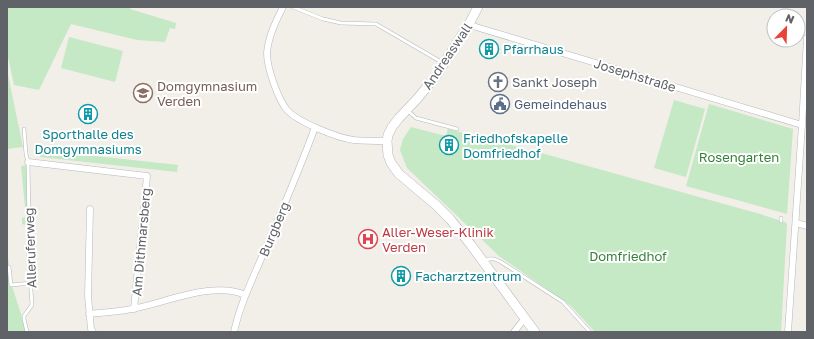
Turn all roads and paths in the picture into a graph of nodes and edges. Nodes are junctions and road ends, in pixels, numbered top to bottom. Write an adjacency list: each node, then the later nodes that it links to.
1 (283, 7): 9 (street)
2 (293, 7): 6 (lane)
3 (478, 7): 4 (main road, Andreaswall)
4 (469, 24): 6 (main road, Andreaswall); 8 (street, Josephstraße)
5 (807, 38): 8 (street)
6 (444, 64): 7 (main road, Andreaswall)
7 (406, 110): 11 (lane); 12 (main road, Andreaswall)
8 (802, 125): 15 (street)
9 (315, 127): 12 (street); 20 (street, Burgberg)
10 (24, 129): 13 (lane, Alleruferweg)
11 (457, 129)
12 (387, 142): 17 (main road)
13 (28, 162): 19 (lane, Alleruferweg); 21 (street, Am Dithmarsberg)
14 (90, 209): 22 (street)
15 (796, 223): 16 (street); 30 (street)
16 (807, 226)
17 (483, 262): 23 (main road); 29 (lane)
18 (7, 267): 19 (lane)
19 (31, 283): 24 (lane, Alleruferweg)
20 (245, 295): 21 (street); 26 (street, Burgberg)
21 (134, 309): 22 (street)
22 (90, 314): 25 (street)
23 (525, 319): 27 (street); 28 (main road)
24 (27, 332)
25 (93, 332)
26 (234, 332)
27 (514, 332)
28 (535, 332)
29 (590, 332)
30 (788, 332)

